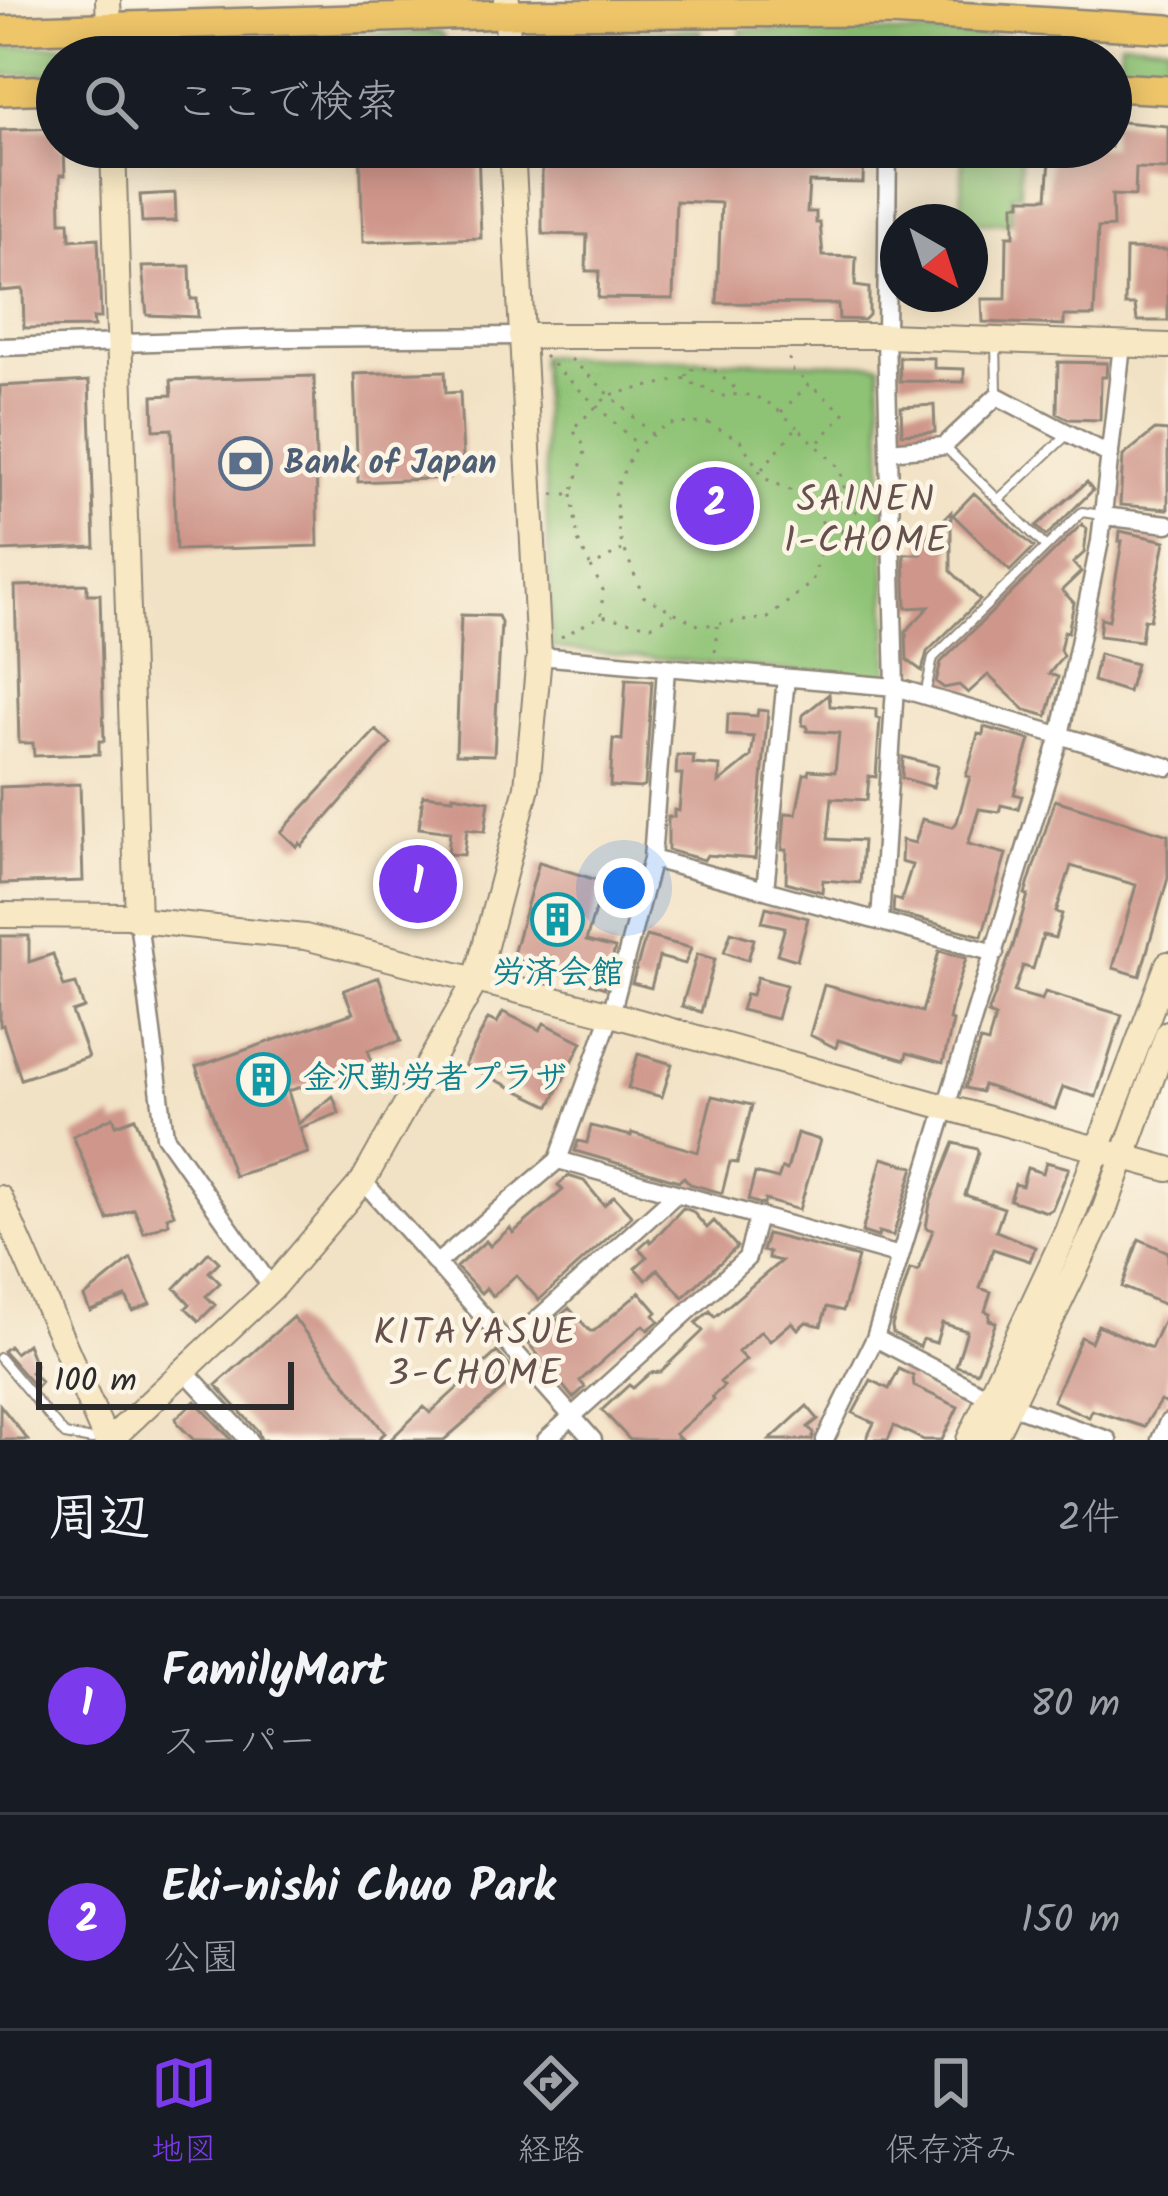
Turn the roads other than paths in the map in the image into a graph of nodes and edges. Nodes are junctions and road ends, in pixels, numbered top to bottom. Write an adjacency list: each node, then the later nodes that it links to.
1 (889, 6): 2 (main road); 4 (main road)
2 (507, 7): 3 (main road)
3 (109, 13): 5 (main road)
4 (1168, 29)
5 (0, 30)
6 (1132, 88): 8 (main road)
7 (36, 90): 9 (main road)
8 (1168, 90)
9 (0, 92)
10 (114, 168): 16 (street)
11 (514, 168): 15 (street)
12 (888, 168): 13 (street)
13 (886, 337): 14 (street); 15 (street); 23 (street)
14 (996, 340): 17 (street); 20 (lane)
15 (529, 343): 16 (street); 29 (street)
16 (119, 344): 19 (street); 39 (street)
17 (1122, 345): 18 (street); 24 (street)
18 (1168, 346)
19 (0, 347)
20 (997, 395): 21 (street); 22 (street)
21 (1069, 433): 24 (street); 25 (lane)
22 (944, 446): 23 (street); 25 (lane)
23 (889, 451): 32 (street)
24 (1110, 454): 26 (street)
25 (998, 500): 28 (lane)
26 (1103, 516): 27 (street); 28 (lane); 34 (street)
27 (1168, 524)
28 (1046, 548): 33 (lane)
29 (539, 656): 30 (street); 43 (street)
30 (666, 668): 31 (street); 36 (street)
31 (786, 678): 32 (street); 37 (street)
32 (895, 687): 33 (street); 40 (street)
33 (925, 694): 34 (street)
34 (1060, 736): 35 (street); 41 (street)
35 (1168, 767)
36 (652, 859): 37 (street); 44 (street)
37 (765, 890): 40 (street)
38 (0, 915): 39 (street)
39 (138, 920): 43 (street); 56 (street)
40 (880, 921): 41 (street)
41 (995, 952): 46 (street)
42 (1168, 964): 47 (street)
43 (476, 980): 44 (street); 50 (street)
44 (611, 1015): 46 (street); 48 (street)
45 (1168, 1034): 47 (street)
46 (947, 1108): 47 (street); 54 (street)
47 (1112, 1153): 49 (street); 61 (street)
48 (557, 1160): 51 (street); 55 (street)
49 (1168, 1168)
50 (363, 1181): 55 (street); 56 (street)
51 (676, 1194): 53 (street); 58 (street)
52 (0, 1198): 65 (street)
53 (758, 1217): 54 (street); 62 (street)
54 (900, 1256): 57 (street)
55 (436, 1264): 58 (street)
56 (272, 1288): 60 (street)
57 (875, 1338): 61 (street); 69 (street)
58 (509, 1345): 62 (street)
59 (0, 1358): 64 (lane)
60 (185, 1371): 65 (street); 66 (street)
61 (1000, 1401): 70 (street); 71 (street); 72 (street)
62 (572, 1416): 67 (street); 68 (street)
63 (1168, 1422): 73 (street)
64 (92, 1440)
65 (108, 1440)
66 (249, 1440)
67 (546, 1440)
68 (593, 1440)
69 (825, 1440)
70 (969, 1440)
71 (994, 1440)
72 (1108, 1440)
73 (1160, 1440)

